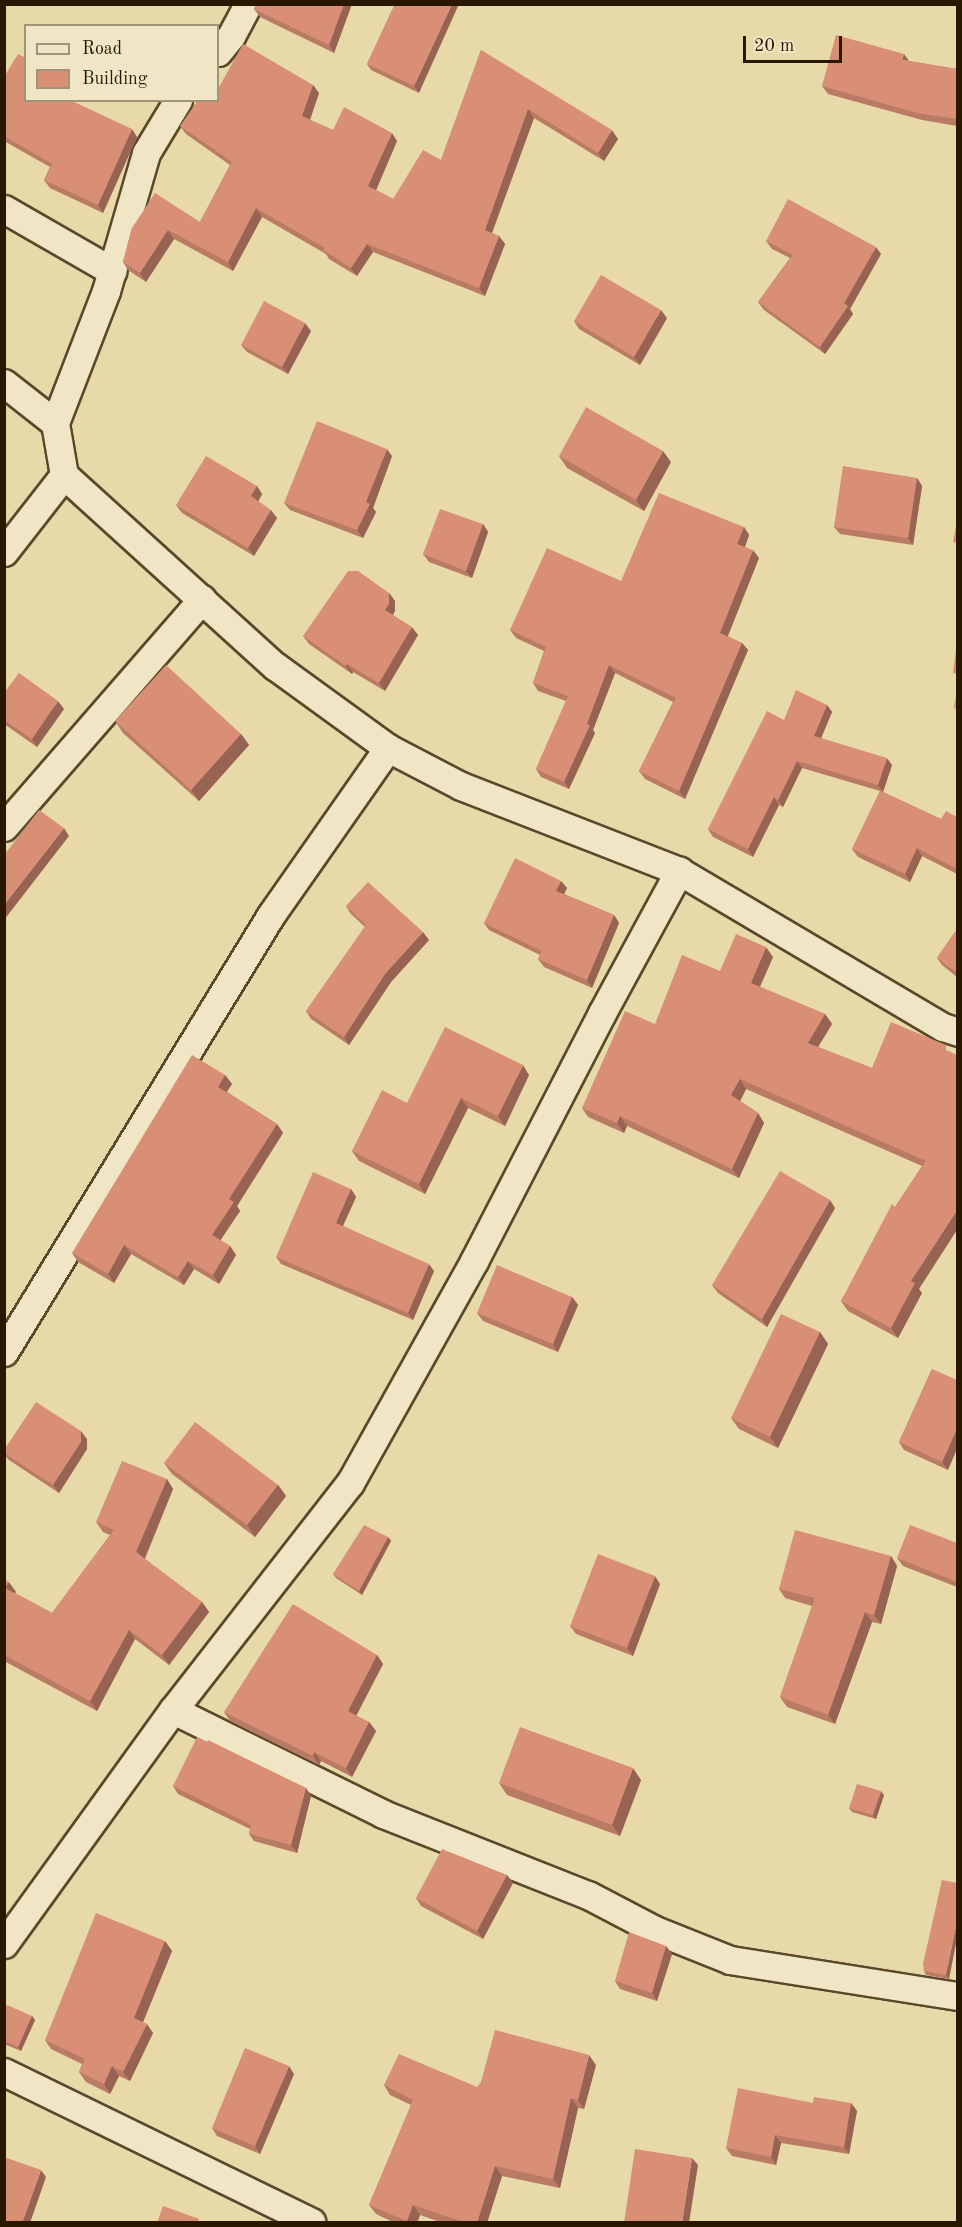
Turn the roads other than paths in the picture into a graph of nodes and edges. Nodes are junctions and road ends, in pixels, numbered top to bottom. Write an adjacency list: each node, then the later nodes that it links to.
1 (248, 4): 2 (street)
2 (219, 51)
3 (177, 102): 5 (street)
4 (4, 210): 5 (street)
5 (112, 271): 7 (street)
6 (4, 383): 7 (street)
7 (55, 423): 8 (street)
8 (64, 475): 9 (street); 10 (street)
9 (4, 552)
10 (202, 599): 11 (street); 12 (street)
11 (388, 748): 13 (street); 15 (street)
12 (4, 827)
13 (679, 871): 14 (street); 16 (street)
14 (957, 1032)
15 (4, 1352)
16 (173, 1710): 17 (street); 18 (street)
17 (4, 1944)
18 (957, 1996)
19 (4, 2072): 20 (street)
20 (311, 2223)

